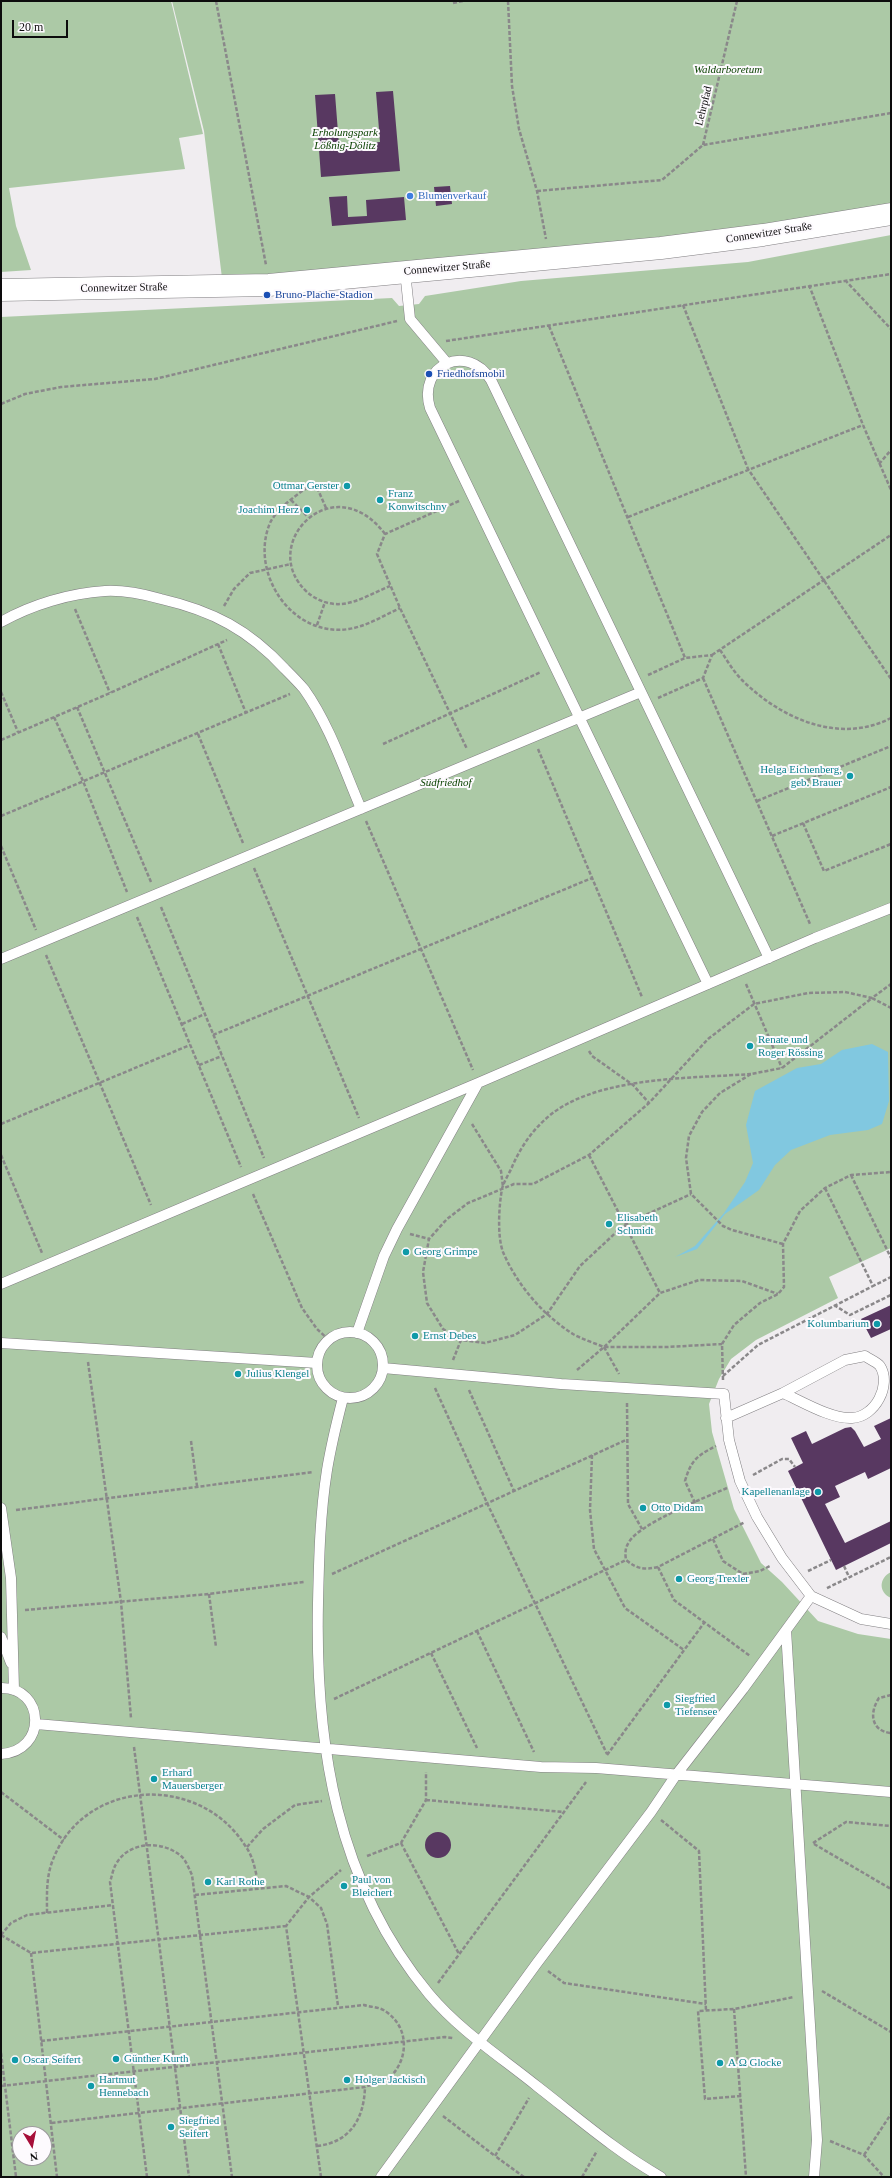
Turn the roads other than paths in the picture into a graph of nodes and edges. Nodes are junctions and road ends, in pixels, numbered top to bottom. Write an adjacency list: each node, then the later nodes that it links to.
1 (891, 214): 2 (street, Connewitzer Straße)
2 (405, 271): 3 (street, Connewitzer Straße); 4 (lane)
3 (1, 290)
4 (447, 363): 6 (lane); 7 (lane)
5 (1, 622): 8 (lane)
6 (641, 692): 7 (lane); 10 (lane)
7 (579, 717): 8 (lane); 12 (lane)
8 (361, 809): 11 (lane)
9 (891, 908): 10 (lane)
10 (769, 958): 12 (lane)
11 (1, 959)
12 (708, 984): 13 (lane)
13 (478, 1083): 14 (lane); 15 (lane)
14 (1, 1284)
15 (357, 1333): 17 (lane); 18 (lane)
16 (1, 1343): 17 (lane)
17 (317, 1363): 20 (lane)
18 (383, 1368): 20 (lane); 21 (lane)
19 (783, 1393): 19 (lane); 21 (lane)
20 (343, 1398): 31 (lane)
21 (726, 1418): 23 (lane)
22 (2, 1510): 27 (lane)
23 (811, 1596): 24 (lane); 25 (lane)
24 (891, 1624)
25 (786, 1630): 33 (lane); 34 (lane)
26 (1, 1637): 27 (lane)
27 (14, 1670): 29 (lane)
28 (1, 1688): 29 (lane)
29 (14, 1690): 30 (lane)
30 (36, 1724): 31 (lane); 32 (lane)
31 (324, 1748): 33 (lane); 36 (lane)
32 (1, 1754)
33 (676, 1774): 34 (lane); 36 (lane)
34 (797, 1784): 35 (lane); 39 (lane)
35 (891, 1792)
36 (479, 2042): 37 (lane); 38 (lane)
37 (381, 2177)
38 (661, 2177)
39 (814, 2177)

